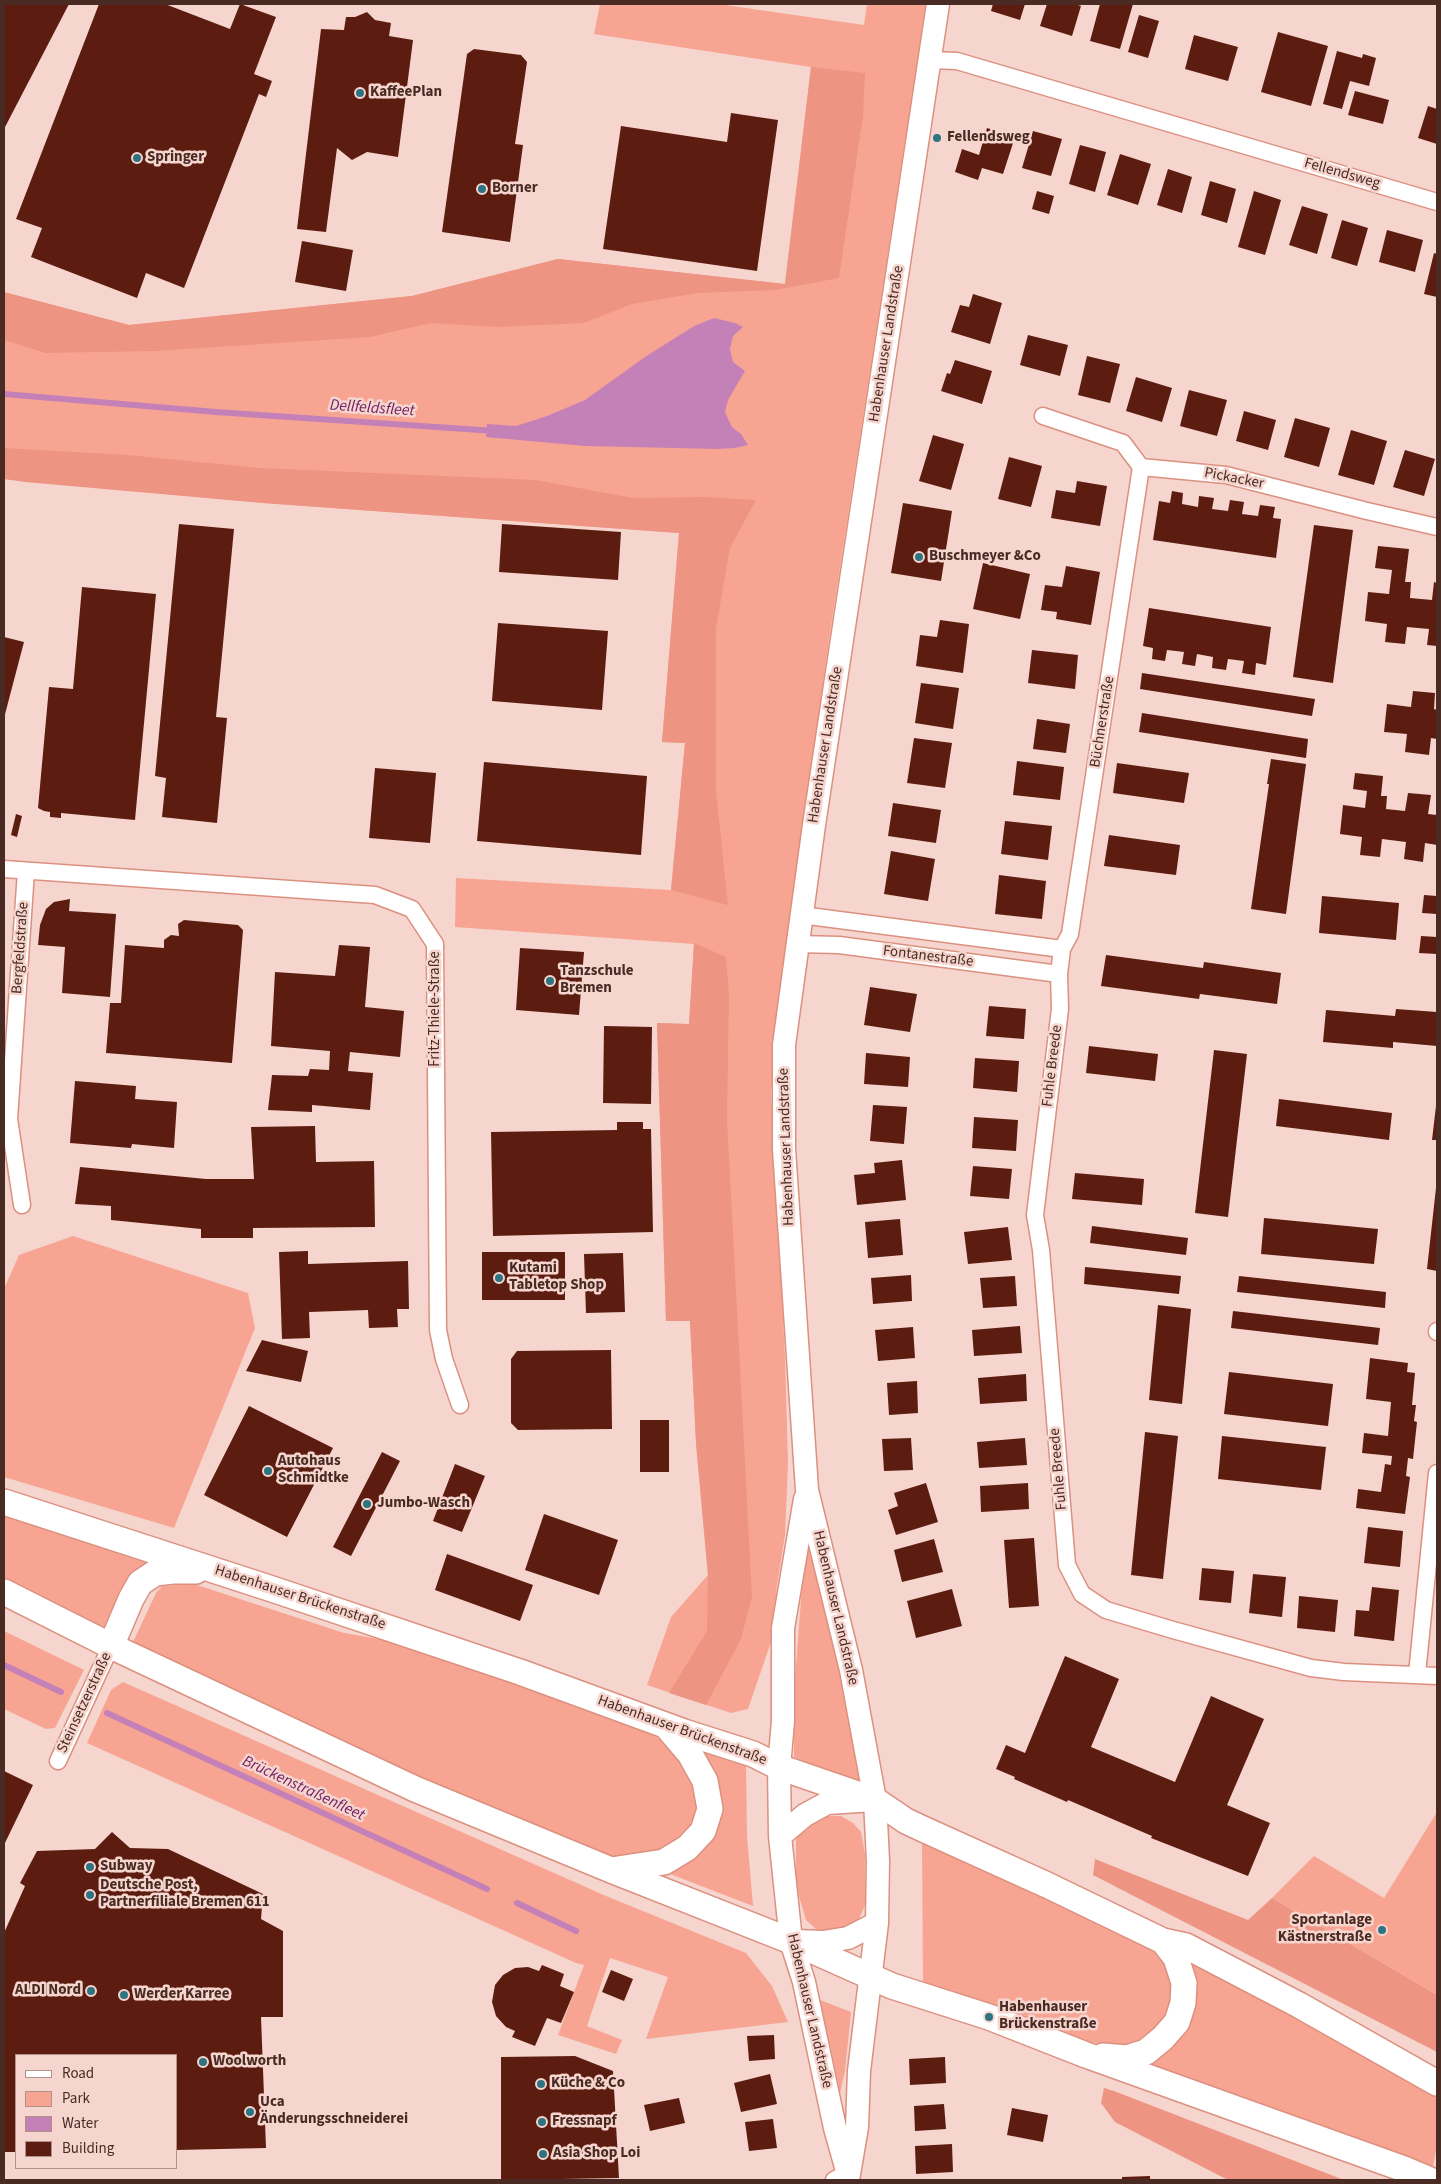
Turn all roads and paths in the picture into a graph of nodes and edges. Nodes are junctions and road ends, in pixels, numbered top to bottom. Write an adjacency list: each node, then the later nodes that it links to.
1 (938, 4): 2 (street, Habenhauser Landstraße)
2 (929, 60): 3 (street, Fellendsweg); 9 (street, Habenhauser Landstraße)
3 (1437, 202)
4 (1043, 416): 5 (street)
5 (1141, 467): 6 (street, Pickacker); 11 (street, Büchnerstraße)
6 (1437, 527)
7 (4, 869): 8 (street, Fritz-Thiele-Straße)
8 (26, 871): 13 (street, Bergfeldstraße); 14 (street, Fritz-Thiele-Straße)
9 (801, 915): 10 (street, Habenhauser Landstraße); 11 (street, Fontanestraße)
10 (797, 944): 12 (street, Fontanestraße); 16 (street, Habenhauser Landstraße)
11 (1062, 949): 12 (street, Büchnerstraße)
12 (1059, 974): 21 (street, Fuhle Breede)
13 (22, 1205)
14 (460, 1405)
15 (1437, 1473): 21 (street)
16 (806, 1490): 25 (street, Habenhauser Landstraße); 26 (street, Habenhauser Landstraße)
17 (4, 1502): 18 (main road, Habenhauser Brückenstraße)
18 (206, 1567): 20 (main road); 23 (main road, Habenhauser Brückenstraße)
19 (4, 1592): 20 (main road)
20 (111, 1646): 24 (street, Steinsetzerstraße); 28 (main road)
21 (1417, 1674): 22 (street, Fuhle Breede)
22 (1437, 1676)
23 (666, 1726): 25 (main road, Habenhauser Brückenstraße); 28 (main road)
24 (58, 1761)
25 (779, 1767): 26 (main road, Habenhauser Brückenstraße); 27 (street, Habenhauser Landstraße)
26 (875, 1800): 27 (street); 29 (street, Habenhauser Landstraße); 31 (main road, Habenhauser Brückenstraße)
27 (780, 1836): 30 (street, Habenhauser Landstraße)
28 (611, 1870): 30 (main road)
29 (877, 1922): 30 (street); 32 (street, Habenhauser Landstraße)
30 (791, 1941): 32 (main road); 35 (street, Habenhauser Landstraße)
31 (1163, 1941): 33 (main road); 34 (main road, Habenhauser Brückenstraße)
32 (870, 1975): 33 (main road); 35 (street, Habenhauser Landstraße)
33 (1086, 2055): 36 (main road)
34 (1437, 2083)
35 (843, 2178)
36 (1430, 2180)

